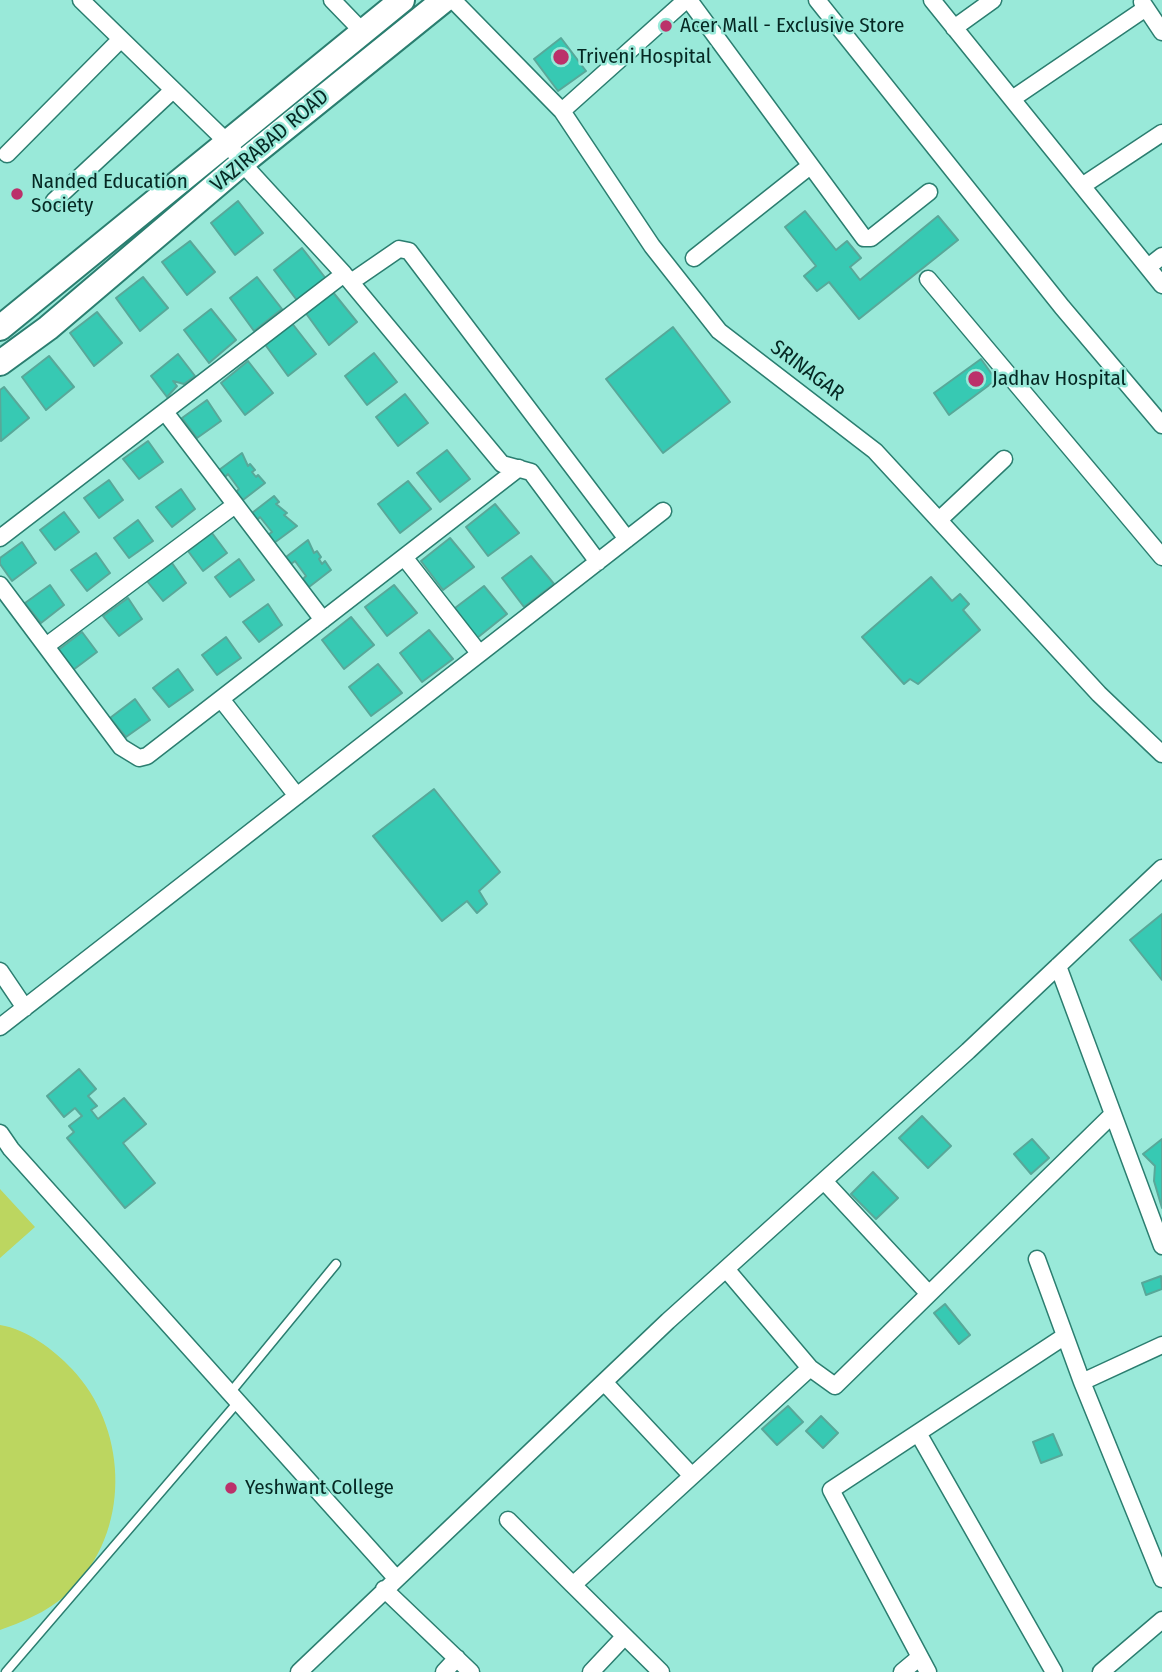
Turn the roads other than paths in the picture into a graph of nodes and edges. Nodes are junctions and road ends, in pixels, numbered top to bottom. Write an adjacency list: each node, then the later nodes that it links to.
1 (332, 0): 12 (street)
2 (402, 0): 12 (main road, VAZIRABAD ROAD)
3 (444, 0): 21 (main road, VAZIRABAD ROAD)
4 (453, 0): 17 (street, SRINAGAR)
5 (688, 0): 17 (street); 22 (street)
6 (817, 0): 35 (street)
7 (932, 0): 11 (street)
8 (993, 0): 11 (street)
9 (92, 4): 14 (street)
10 (1143, 4): 13 (street); 16 (street)
11 (954, 28): 16 (street)
12 (362, 32): 19 (main road, VAZIRABAD ROAD)
13 (1162, 32)
14 (121, 39): 15 (street); 20 (street)
15 (173, 90): 19 (street); 25 (street)
16 (1012, 99): 23 (street)
17 (562, 111): 40 (street, SRINAGAR)
18 (1162, 133): 23 (street)
19 (228, 143): 21 (street); 32 (main road, VAZIRABAD ROAD)
20 (7, 154)
21 (243, 163): 29 (street); 33 (main road, VAZIRABAD ROAD)
22 (810, 166): 24 (street); 27 (street)
23 (1082, 186): 28 (street)
24 (929, 192)
25 (54, 201)
26 (1162, 256): 28 (street)
27 (694, 258)
28 (1148, 267): 31 (street)
29 (348, 278): 34 (street); 37 (street); 42 (street)
30 (928, 279): 43 (street)
31 (1162, 285)
32 (0, 328)
33 (0, 363)
34 (165, 412): 38 (street); 41 (street)
35 (1162, 425)
36 (1004, 459): 40 (street)
37 (519, 468): 44 (street); 45 (street)
38 (235, 505): 47 (street); 48 (street)
39 (663, 511): 42 (street)
40 (939, 520): 51 (street, SRINAGAR)
41 (0, 538)
42 (627, 539): 45 (street)
43 (1162, 556)
44 (404, 557): 47 (street); 49 (street)
45 (598, 562): 49 (street)
46 (0, 585): 48 (street)
47 (323, 620): 50 (street)
48 (46, 646): 50 (street)
49 (479, 653): 52 (street)
50 (221, 699): 52 (street)
51 (1162, 754)
52 (297, 796): 56 (street)
53 (1162, 868): 54 (street)
54 (1058, 966): 58 (street); 60 (street)
55 (0, 971): 56 (street)
56 (25, 1007): 57 (street)
57 (0, 1027)
58 (1113, 1114): 61 (street); 65 (street)
59 (0, 1133): 71 (street)
60 (824, 1181): 64 (street); 65 (street)
61 (1162, 1245)
62 (1037, 1259): 66 (street)
63 (336, 1264): 71 (lane)
64 (726, 1269): 68 (street); 69 (street)
65 (929, 1294): 68 (street)
66 (1065, 1336): 70 (street); 72 (street)
67 (1162, 1345): 70 (street)
68 (810, 1368): 73 (street)
69 (604, 1382): 73 (street); 76 (street)
70 (1082, 1382): 75 (street)
71 (234, 1398): 76 (street); 82 (lane)
72 (918, 1433): 80 (street); 90 (street)
73 (692, 1476): 77 (street)
74 (508, 1520): 77 (street)
75 (1162, 1579)
76 (390, 1583): 81 (street); 83 (street)
77 (573, 1585): 79 (street)
78 (1162, 1620): 91 (street)
79 (624, 1637): 86 (street); 87 (street)
80 (920, 1657): 88 (street); 89 (street)
81 (457, 1658): 84 (street); 85 (street)
82 (6, 1672)
83 (299, 1672)
84 (443, 1672)
85 (471, 1672)
86 (591, 1672)
87 (661, 1672)
88 (902, 1672)
89 (928, 1672)
90 (1054, 1672)
91 (1101, 1672)

